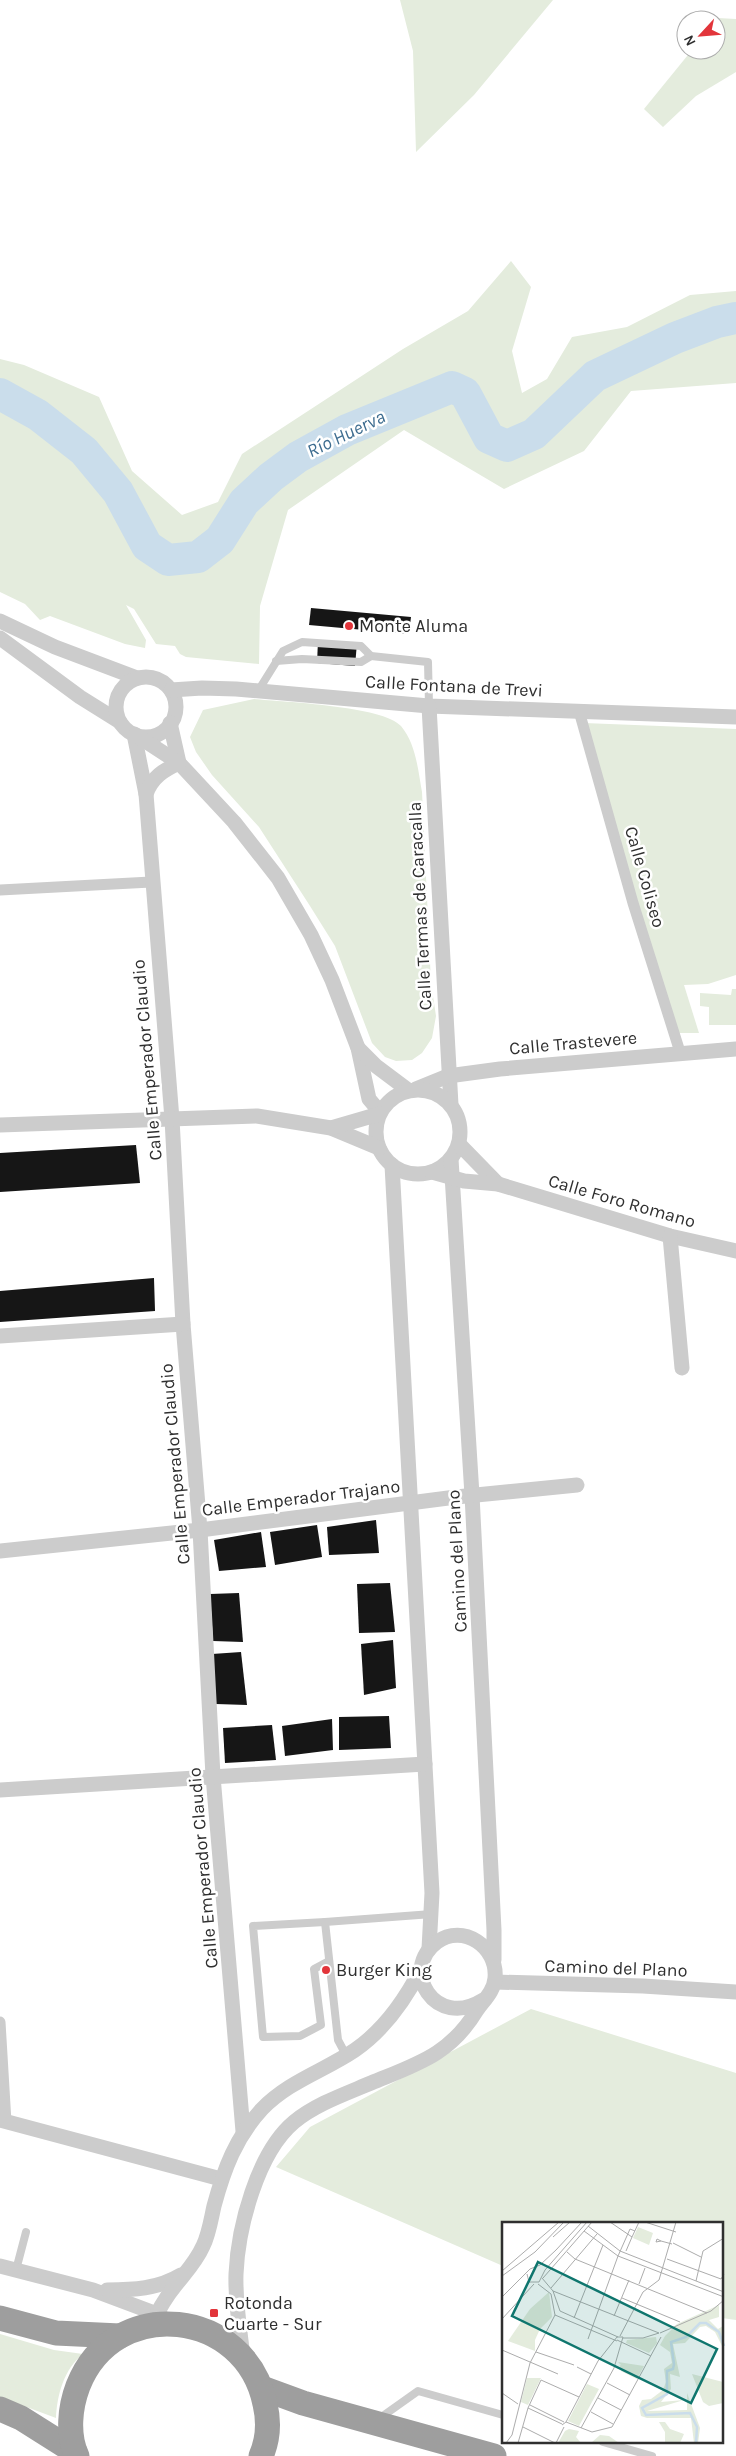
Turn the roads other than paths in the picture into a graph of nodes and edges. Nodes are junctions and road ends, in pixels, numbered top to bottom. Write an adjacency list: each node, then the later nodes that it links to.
1 (0, 621): 5 (street)
2 (0, 638): 11 (street)
3 (371, 656): 4 (lane); 4 (lane); 8 (lane)
4 (276, 661): 7 (lane)
5 (136, 678): 6 (street); 11 (street)
6 (171, 690): 7 (street, Calle Fontana de Trevi); 12 (street)
7 (258, 691): 8 (street, Calle Fontana de Trevi)
8 (428, 706): 9 (street, Calle Fontana de Trevi); 21 (street, Calle Termas de Caracalla)
9 (579, 711): 10 (street, Calle Fontana de Trevi); 20 (street, Calle Coliseo)
10 (736, 717)
11 (120, 722): 13 (street)
12 (170, 723): 13 (street); 14 (street)
13 (135, 735): 14 (street); 15 (street, Calle Emperador Claudio)
14 (179, 763): 15 (street); 18 (street)
15 (146, 794): 16 (street, Calle Emperador Claudio)
16 (151, 882): 17 (street); 25 (street, Calle Emperador Claudio)
17 (0, 890)
18 (358, 1048): 22 (street); 24 (street)
19 (736, 1049): 20 (street, Calle Trastevere)
20 (680, 1052): 21 (street, Calle Trastevere)
21 (448, 1076): 22 (street, Calle Trastevere); 23 (street, Calle Termas de Caracalla)
22 (412, 1090): 23 (street); 24 (street)
23 (451, 1105): 28 (street)
24 (380, 1113): 27 (street); 29 (street)
25 (172, 1119): 26 (street); 27 (street); 37 (street, Calle Emperador Claudio)
26 (0, 1125)
27 (331, 1128): 29 (street)
28 (459, 1144): 30 (street); 34 (street, Calle Foro Romano)
29 (379, 1148): 31 (street)
30 (450, 1159): 32 (street); 33 (street, Camino del Plano)
31 (392, 1165): 32 (street); 42 (street)
32 (432, 1172): 33 (street, Calle Foro Romano)
33 (453, 1179): 34 (street, Calle Foro Romano); 41 (street, Camino del Plano)
34 (498, 1184): 35 (street, Calle Foro Romano)
35 (670, 1236): 36 (street, Calle Foro Romano); 39 (street)
36 (736, 1251)
37 (183, 1324): 38 (street); 43 (street, Calle Emperador Claudio)
38 (0, 1336)
39 (682, 1368)
40 (578, 1485): 41 (street, Calle Emperador Trajano)
41 (472, 1495): 42 (street, Calle Emperador Trajano); 51 (street, Camino del Plano)
42 (412, 1502): 43 (street, Calle Emperador Trajano); 45 (street)
43 (200, 1530): 44 (street, Calle Emperador Trajano); 46 (street, Calle Emperador Claudio)
44 (0, 1550)
45 (426, 1764): 46 (street); 48 (street)
46 (213, 1776): 47 (street); 60 (street, Calle Emperador Claudio)
47 (0, 1790)
48 (432, 1914): 49 (lane); 50 (street)
49 (325, 1922): 52 (lane); 52 (lane)
50 (429, 1949): 51 (street); 53 (street)
51 (494, 1960): 54 (street)
52 (329, 1961): 58 (lane)
53 (421, 1968): 56 (street); 58 (street)
54 (494, 1982): 55 (street, Camino del Plano); 56 (street)
55 (736, 1992)
56 (483, 2000): 70 (street)
57 (0, 2022): 59 (street)
58 (346, 2055): 60 (street)
59 (3, 2121): 61 (street)
60 (243, 2131): 61 (street)
61 (221, 2179): 65 (street)
62 (26, 2232): 64 (lane)
63 (0, 2266): 64 (street)
64 (16, 2270): 66 (street)
65 (189, 2270): 66 (street); 68 (street)
66 (93, 2290): 68 (street)
67 (0, 2318): 69 (highway)
68 (159, 2320): 69 (highway); 70 (highway)
69 (120, 2336): 76 (highway)
70 (244, 2357): 71 (highway)
71 (262, 2388): 74 (highway); 77 (highway)
72 (0, 2410): 76 (highway)
73 (502, 2414): 74 (lane)
74 (374, 2423): 78 (highway)
75 (610, 2444): 79 (lane)
76 (76, 2454)
77 (261, 2456)
78 (494, 2456)
79 (652, 2456)

